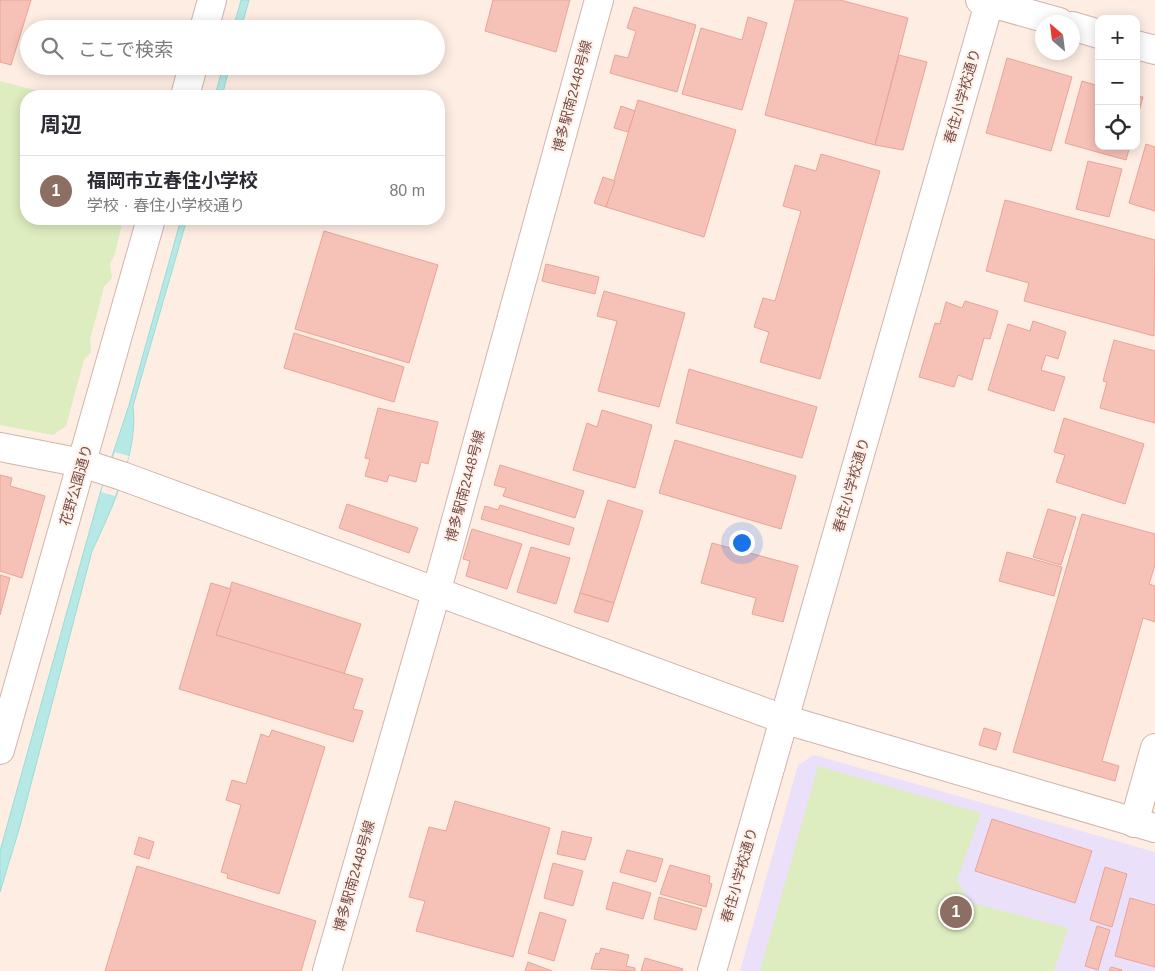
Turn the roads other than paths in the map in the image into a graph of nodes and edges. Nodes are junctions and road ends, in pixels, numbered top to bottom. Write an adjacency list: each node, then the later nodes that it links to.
1 (212, 0): 5 (street)
2 (599, 0): 15 (street, 博多駅南2448号線)
3 (986, 1): 4 (street); 16 (street, 春住小学校通り)
4 (1035, 15)
5 (206, 20)
6 (1080, 28): 7 (street)
7 (1095, 33)
8 (1140, 46): 9 (street)
9 (1155, 50)
10 (191, 75): 11 (street)
11 (187, 90)
12 (149, 225): 14 (street, 花野公園通り)
13 (0, 447): 14 (street)
14 (82, 463): 15 (street); 18 (street, 花野公園通り)
15 (436, 593): 16 (street); 20 (street, 博多駅南2448号線)
16 (783, 719): 19 (street); 21 (street, 春住小学校通り)
17 (1155, 748): 19 (street)
18 (0, 750)
19 (1145, 826)
20 (327, 971)
21 (712, 971)

